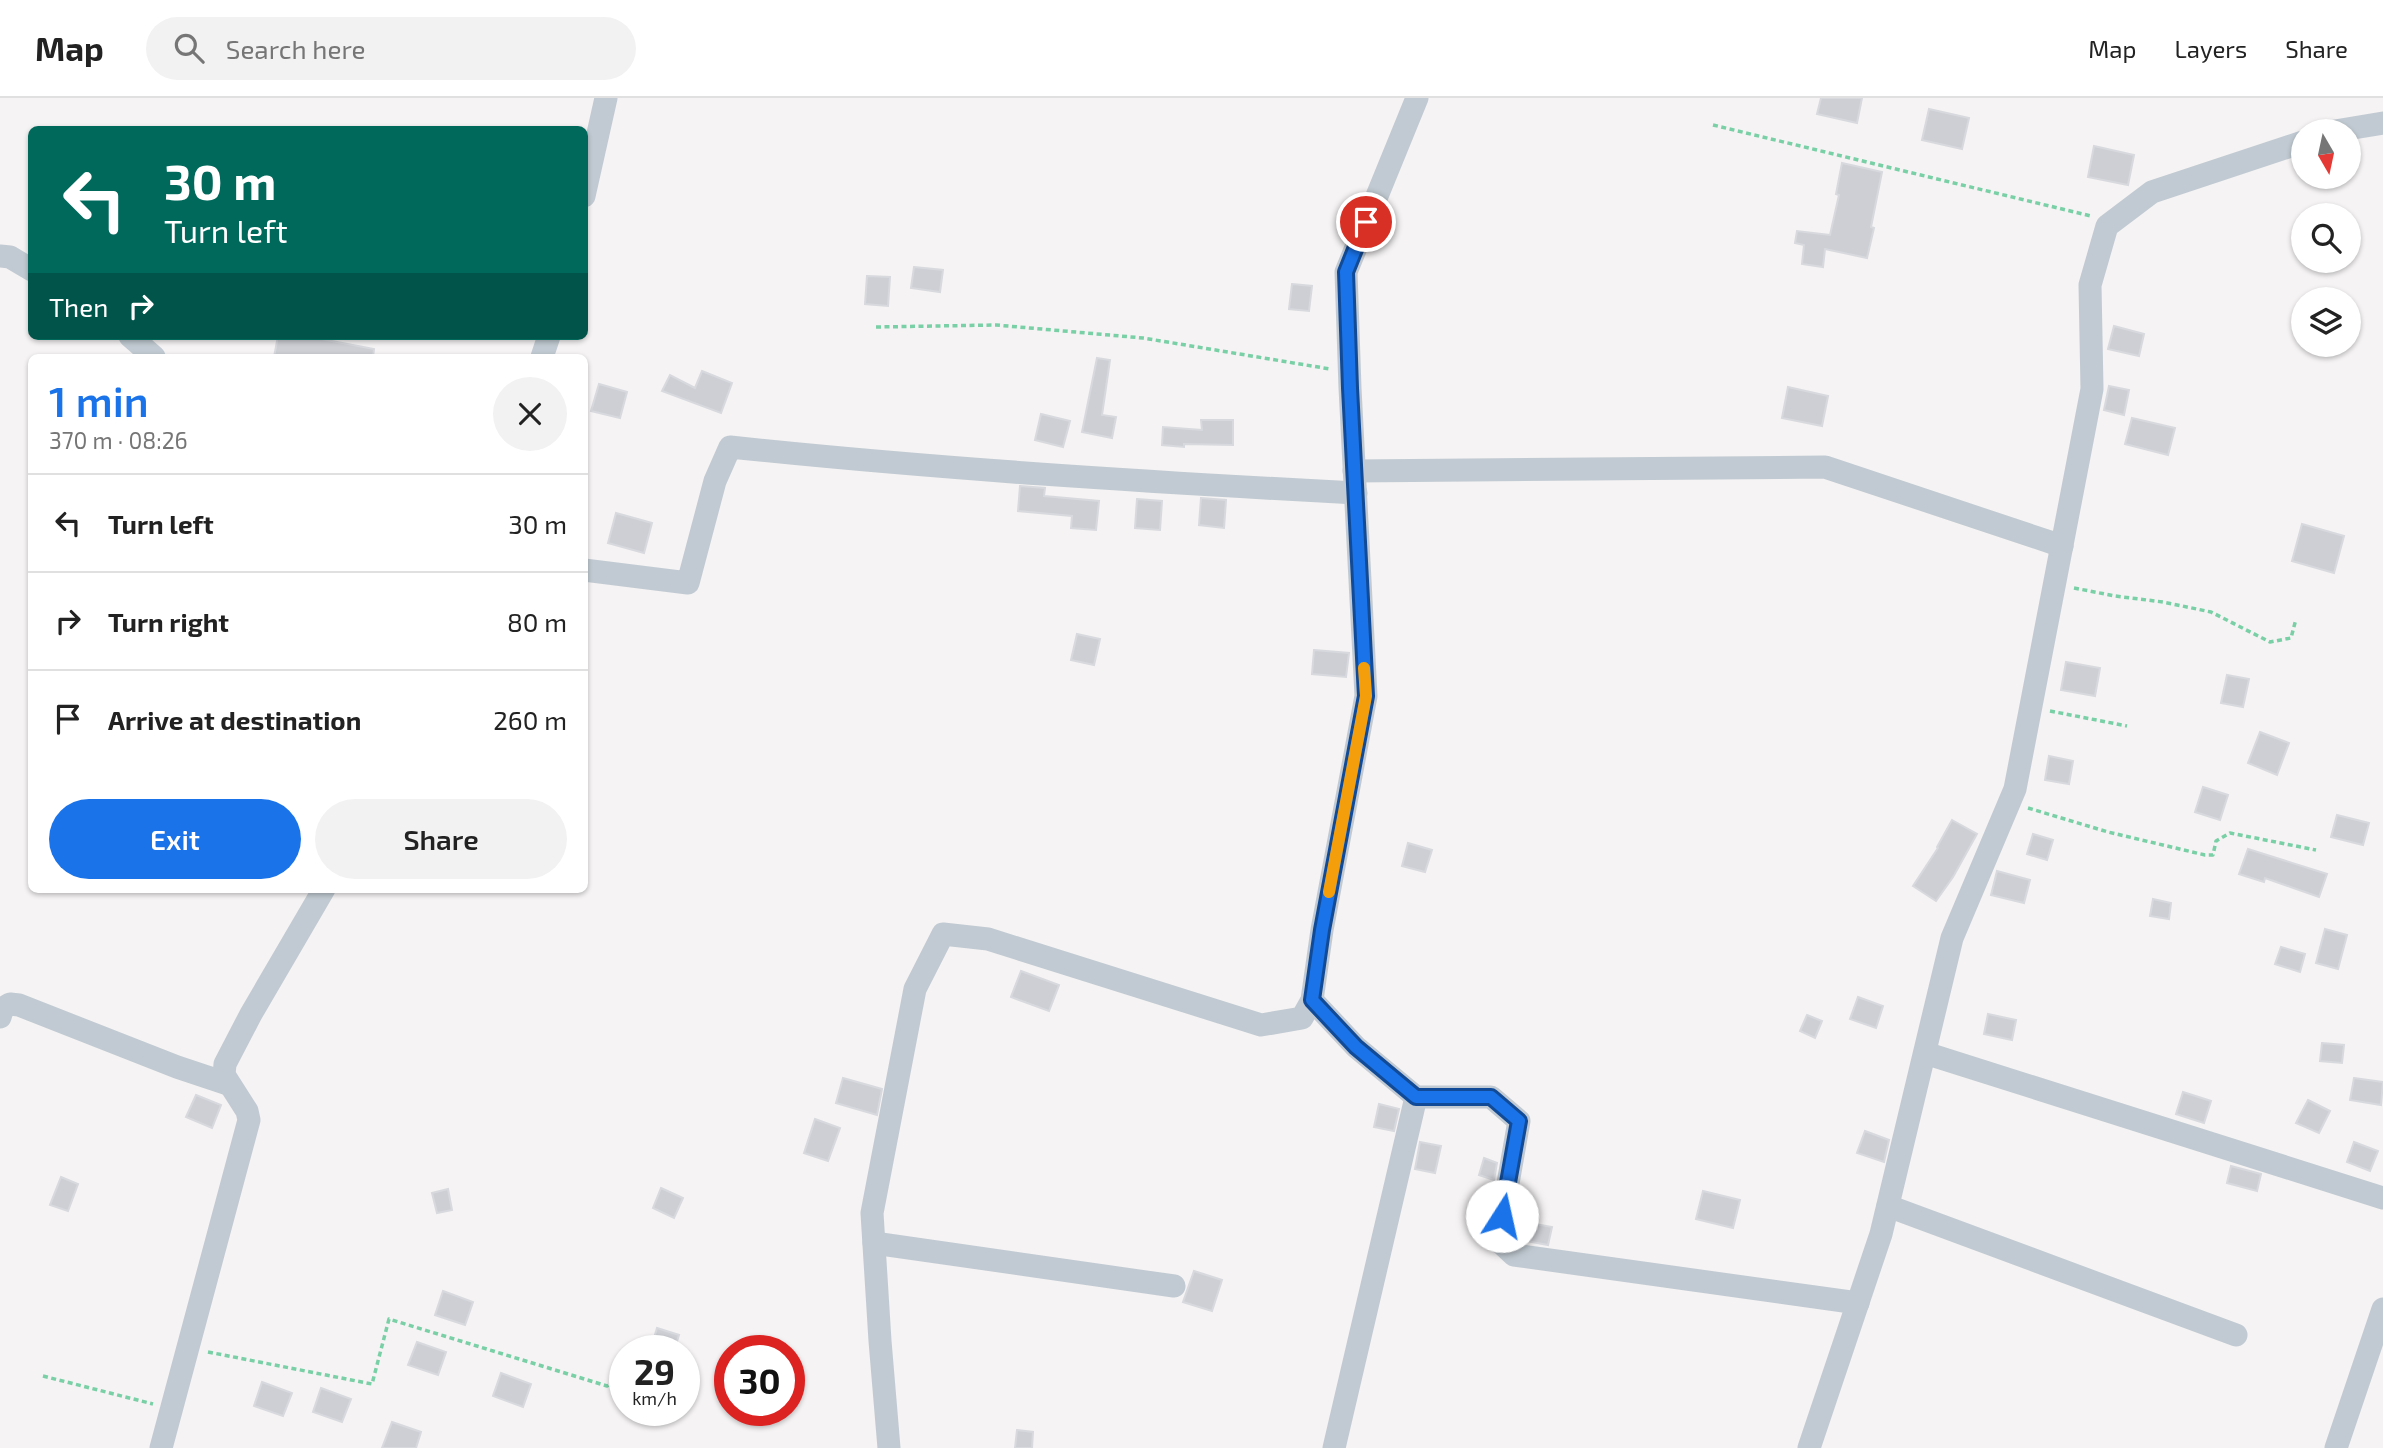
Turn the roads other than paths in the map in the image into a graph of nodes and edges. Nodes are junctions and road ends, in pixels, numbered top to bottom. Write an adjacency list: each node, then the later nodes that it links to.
1 (606, 98): 6 (street)
2 (1417, 98): 11 (street)
3 (2383, 123): 4 (street)
4 (2361, 127)
5 (2291, 146): 12 (street)
6 (588, 178)
7 (0, 256): 8 (street)
8 (28, 268)
9 (135, 340): 10 (street)
10 (151, 354)
11 (1355, 482): 12 (street); 13 (street); 15 (street)
12 (2062, 546): 17 (street)
13 (588, 570)
14 (322, 893): 18 (street)
15 (1312, 1000): 19 (street); 22 (street)
16 (0, 1017): 18 (street)
17 (1925, 1053): 20 (street); 21 (street)
18 (228, 1084): 27 (street)
19 (1416, 1097): 24 (street); 29 (street)
20 (2383, 1198)
21 (1888, 1206): 24 (street); 26 (street)
22 (874, 1243): 23 (street); 28 (street)
23 (1174, 1286)
24 (1858, 1303): 30 (street)
25 (2383, 1310): 31 (street)
26 (2236, 1335)
27 (161, 1448)
28 (889, 1448)
29 (1334, 1448)
30 (1809, 1448)
31 (2336, 1448)

